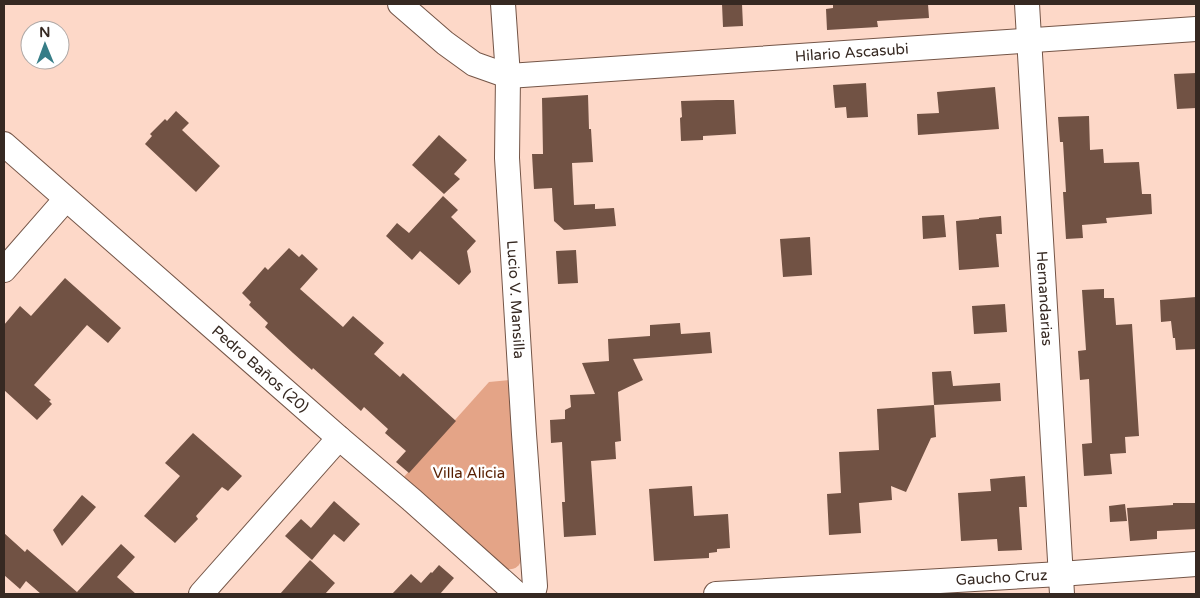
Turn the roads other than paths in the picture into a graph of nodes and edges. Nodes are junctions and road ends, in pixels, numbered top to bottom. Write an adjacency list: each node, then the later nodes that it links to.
1 (400, 4): 6 (street)
2 (503, 4): 6 (street, Lucio V. Mansilla)
3 (1026, 4): 5 (street, Hernandarias)
4 (1196, 29): 5 (street, Hilario Ascasubi)
5 (1029, 41): 6 (street, Hilario Ascasubi); 12 (street, Hernandarias)
6 (508, 76): 15 (street, Lucio V. Mansilla)
7 (4, 144): 8 (street, Pedro Baños (20))
8 (66, 199): 9 (street); 10 (street, Pedro Baños (20))
9 (4, 270)
10 (339, 438): 13 (street); 14 (street, Pedro Baños (20))
11 (1196, 564): 12 (street, Gaucho Cruz)
12 (1061, 584): 16 (street, Gaucho Cruz)
13 (201, 594)
14 (517, 594)
15 (533, 594)
16 (716, 594)

